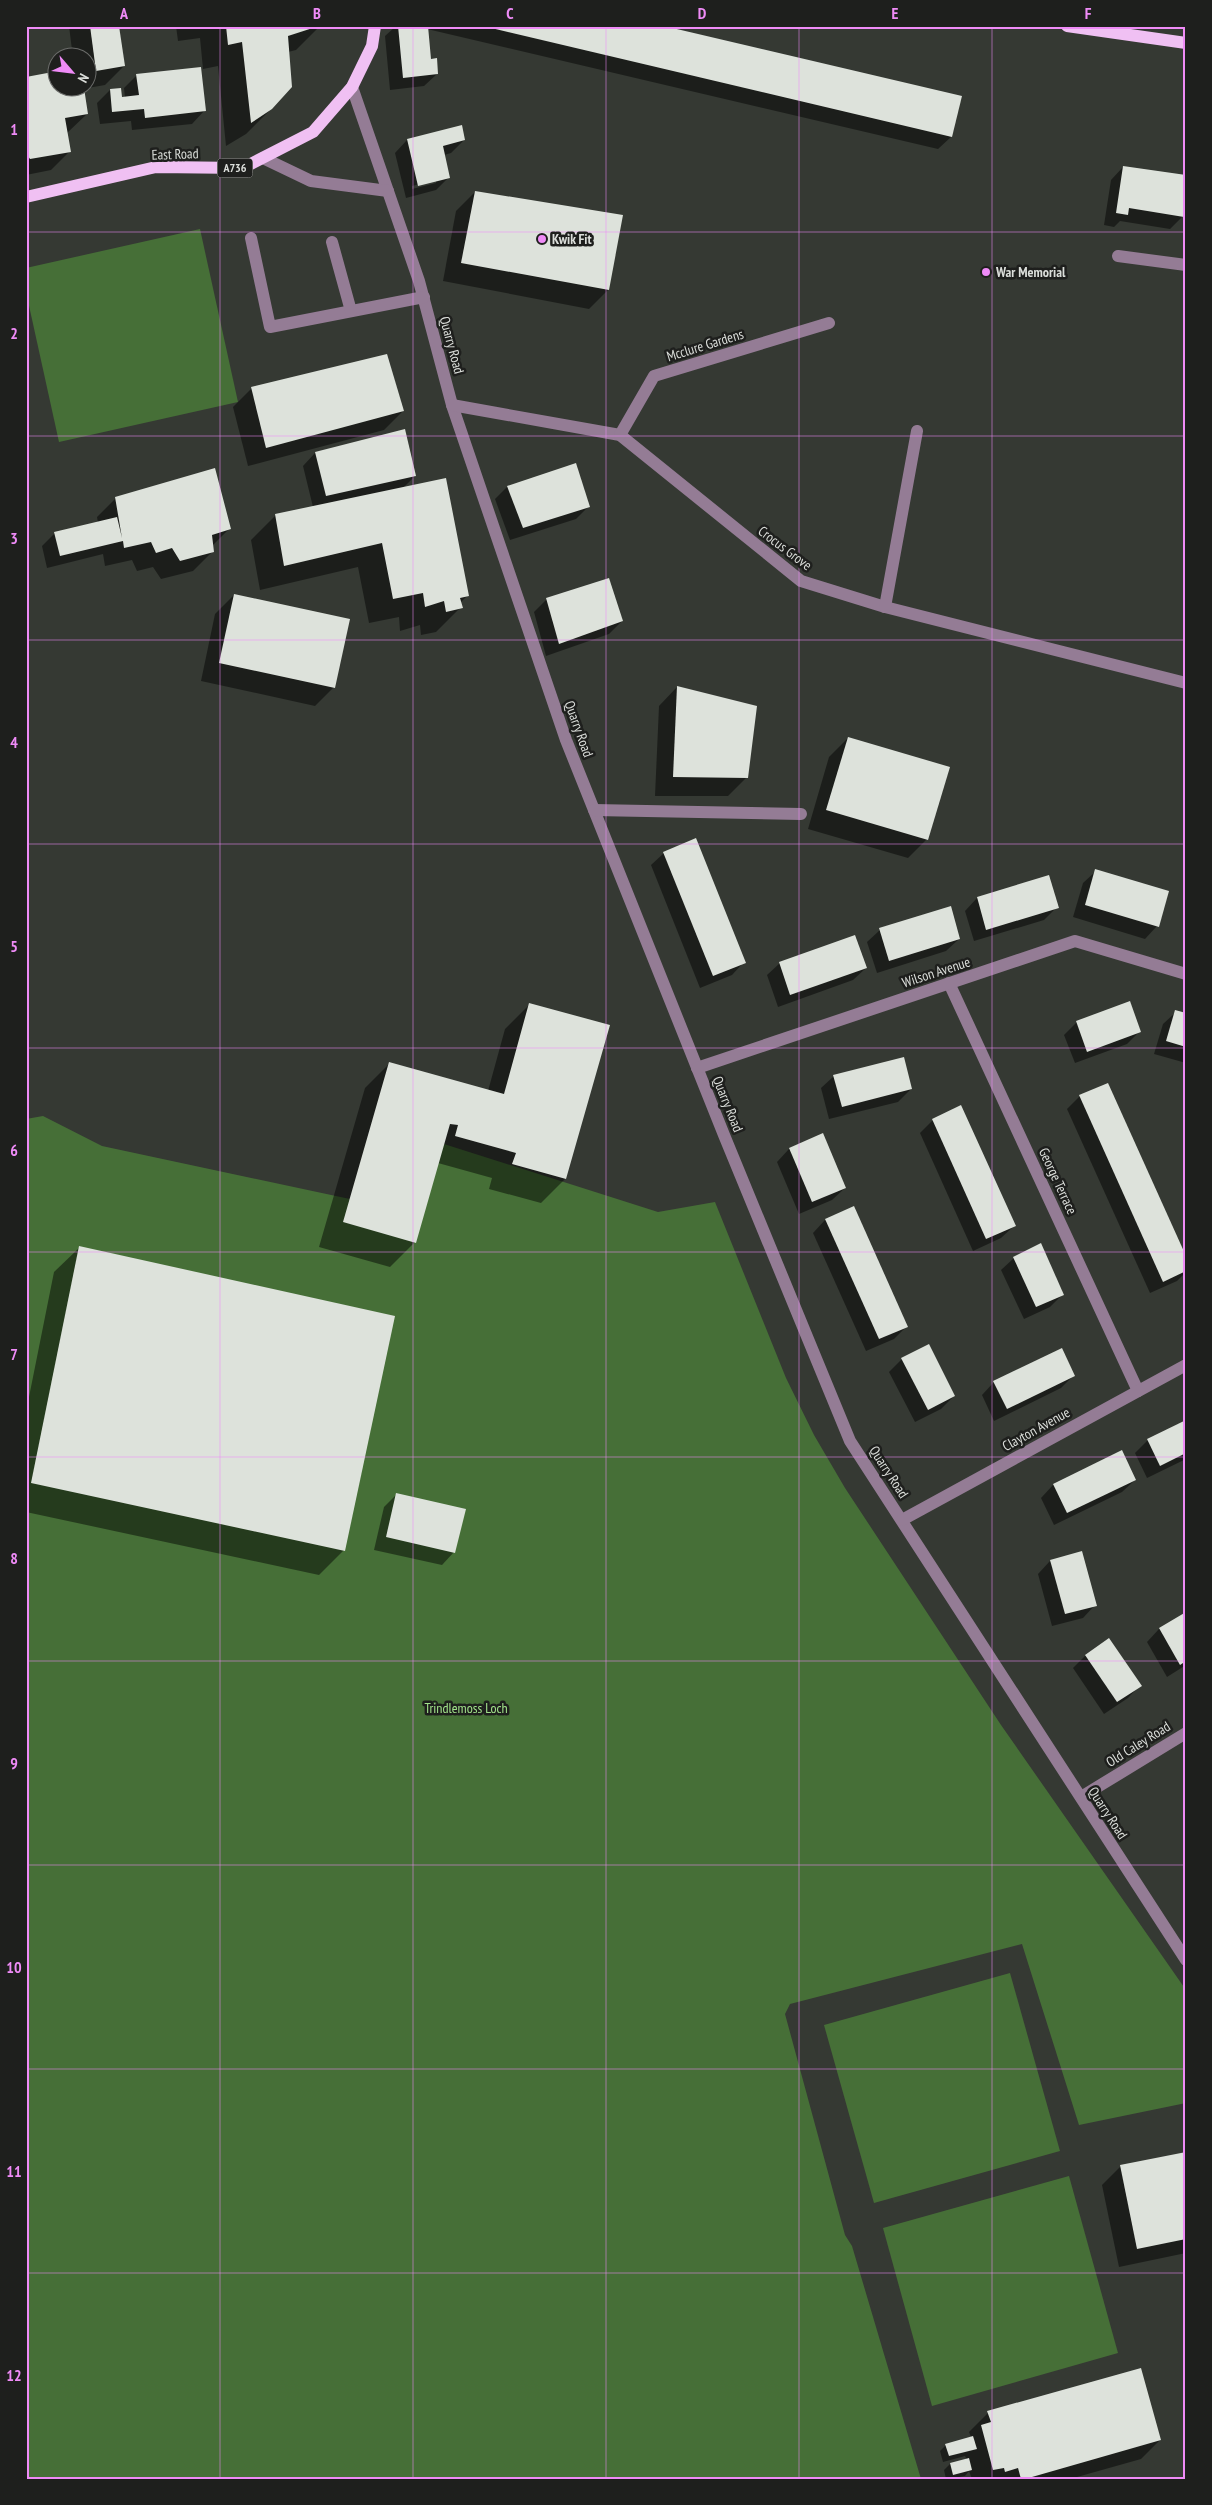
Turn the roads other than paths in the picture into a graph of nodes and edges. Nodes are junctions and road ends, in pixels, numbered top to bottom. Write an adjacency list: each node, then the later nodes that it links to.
1 (375, 26): 5 (main road, East Road / A736)
2 (1067, 26): 3 (main road)
3 (1141, 32): 4 (main road)
4 (1186, 42)
5 (352, 87): 6 (main road, East Road / A736); 7 (street, Quarry Road)
6 (263, 158): 7 (street); 8 (main road, East Road / A736)
7 (388, 191): 13 (street, Quarry Road)
8 (26, 197)
9 (251, 238): 14 (street)
10 (332, 242): 14 (street)
11 (1118, 256): 12 (street)
12 (1186, 265)
13 (424, 297): 14 (street); 16 (street, Quarry Road)
14 (351, 312)
15 (829, 322): 18 (street, Mcclure Gardens)
16 (452, 405): 18 (street, Crocus Grove); 21 (street, Quarry Road)
17 (917, 431): 19 (street)
18 (620, 435): 19 (street, Crocus Grove)
19 (884, 608): 20 (street, Crocus Grove)
20 (1186, 683)
21 (594, 810): 22 (street); 25 (street, Quarry Road)
22 (801, 814)
23 (1186, 974): 24 (street, Wilson Avenue)
24 (949, 983): 25 (street, Wilson Avenue); 27 (street, George Terrace)
25 (697, 1068): 28 (street, Quarry Road)
26 (1186, 1365): 27 (street, Clayton Avenue)
27 (1138, 1391): 28 (street, Clayton Avenue)
28 (902, 1520): 30 (street, Quarry Road)
29 (1186, 1733): 30 (street, Old Caley Road)
30 (1081, 1797): 31 (street, Quarry Road)
31 (1186, 1960)

